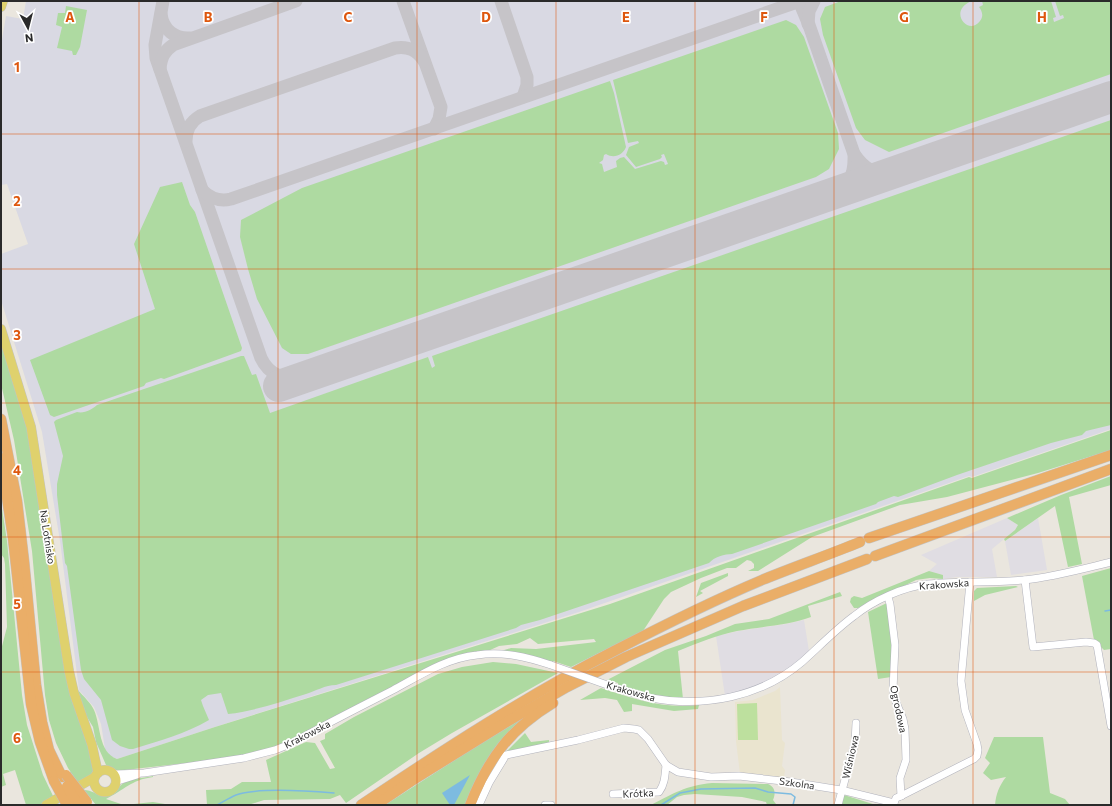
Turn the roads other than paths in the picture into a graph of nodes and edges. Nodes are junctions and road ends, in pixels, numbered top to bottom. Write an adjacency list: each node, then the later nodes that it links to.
1 (3, 1): 2 (main road)
2 (1, 6)
3 (1, 329): 17 (main road, Na Lotnisko)
4 (1, 419): 18 (highway)
5 (1111, 455): 29 (highway)
6 (1, 458): 18 (highway)
7 (1111, 469): 12 (highway)
8 (1111, 562): 9 (street, Krakowska)
9 (1025, 580): 10 (street, Krakowska); 14 (street)
10 (970, 582): 11 (street, Krakowska); 24 (street, Szkolna)
11 (888, 597): 16 (street, Krakowska, bridge); 24 (street, Ogrodowa)
12 (661, 643): 30 (highway); 31 (highway)
13 (856, 723): 22 (street, Wiśniowa)
14 (1111, 726)
15 (666, 765): 22 (street, Szkolna); 23 (street, Krótka); 32 (street)
16 (144, 773): 17 (street, Krakowska); 19 (street, Krakowska)
17 (102, 774): 19 (main road); 20 (main road); 21 (main road)
18 (61, 778): 25 (highway, bridge); 28 (highway, bridge)
19 (115, 784): 20 (main road)
20 (97, 788): 21 (main road)
21 (74, 790): 27 (main road)
22 (841, 790): 26 (street, Szkolna); 35 (street, Wiśniowa)
23 (613, 794)
24 (901, 796): 26 (street, Szkolna)
25 (85, 804)
26 (894, 804)
27 (46, 805)
28 (67, 805)
29 (361, 805)
30 (376, 805)
31 (470, 805)
32 (479, 805)
33 (546, 805): 34 (street)
34 (550, 805)
35 (838, 805)

